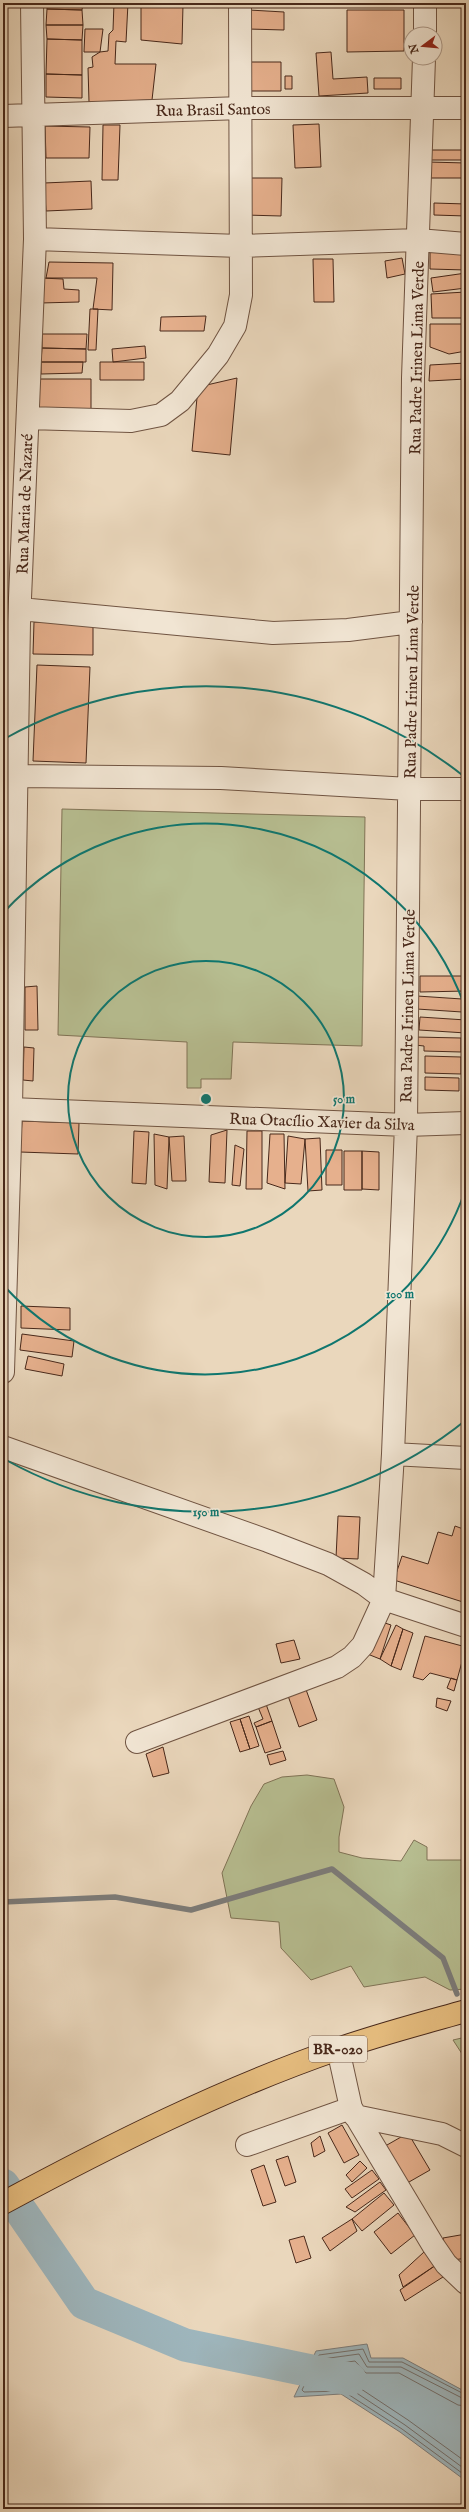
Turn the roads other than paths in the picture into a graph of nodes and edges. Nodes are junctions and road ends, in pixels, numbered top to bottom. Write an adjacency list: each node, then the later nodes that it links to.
1 (32, 3): 9 (street, Rua Maria de Nazaré)
2 (240, 3): 6 (street)
3 (425, 3): 4 (street)
4 (425, 26)
5 (424, 66): 8 (street, Rua Padre Irineu Lima Verde)
6 (242, 108): 8 (street, Rua Brasil Santos); 9 (street, Rua Brasil Santos); 14 (street)
7 (466, 108): 8 (street, Rua Brasil Santos)
8 (423, 109): 12 (street, Rua Padre Irineu Lima Verde)
9 (35, 115): 10 (street, Rua Brasil Santos); 11 (street, Rua Maria de Nazaré)
10 (3, 116)
11 (35, 239): 14 (street); 15 (street, Rua Maria de Nazaré)
12 (418, 240): 13 (street, Rua Padre Irineu Lima Verde); 14 (street); 17 (street, Rua Padre Irineu Lima Verde)
13 (466, 244)
14 (240, 246): 15 (street)
15 (28, 418): 16 (street, Rua Maria de Nazaré)
16 (14, 618): 17 (street); 18 (street, Rua Maria de Nazaré)
17 (411, 622): 19 (street, Rua Padre Irineu Lima Verde)
18 (18, 776): 19 (street); 21 (street, Rua Maria de Nazaré)
19 (409, 789): 20 (street); 23 (street, Rua Padre Irineu Lima Verde)
20 (466, 789)
21 (11, 1109): 23 (street, Rua Otacílio Xavier da Silva); 24 (street, Rua Maria de Nazaré)
22 (466, 1123): 23 (street, Rua Otacílio Xavier da Silva)
23 (406, 1125): 26 (street, Rua Padre Irineu Lima Verde)
24 (3, 1372)
25 (3, 1447): 28 (street)
26 (393, 1454): 27 (street); 28 (street, Rua Padre Irineu Lima Verde)
27 (466, 1458)
28 (384, 1599): 29 (street); 30 (street)
29 (466, 1626)
30 (137, 1742)
31 (466, 2010): 32 (highway, BR-020)
32 (338, 2049): 33 (street); 36 (highway, BR-020)
33 (353, 2112): 34 (street); 35 (street); 37 (street)
34 (248, 2145)
35 (466, 2146)
36 (3, 2203)
37 (466, 2283)

